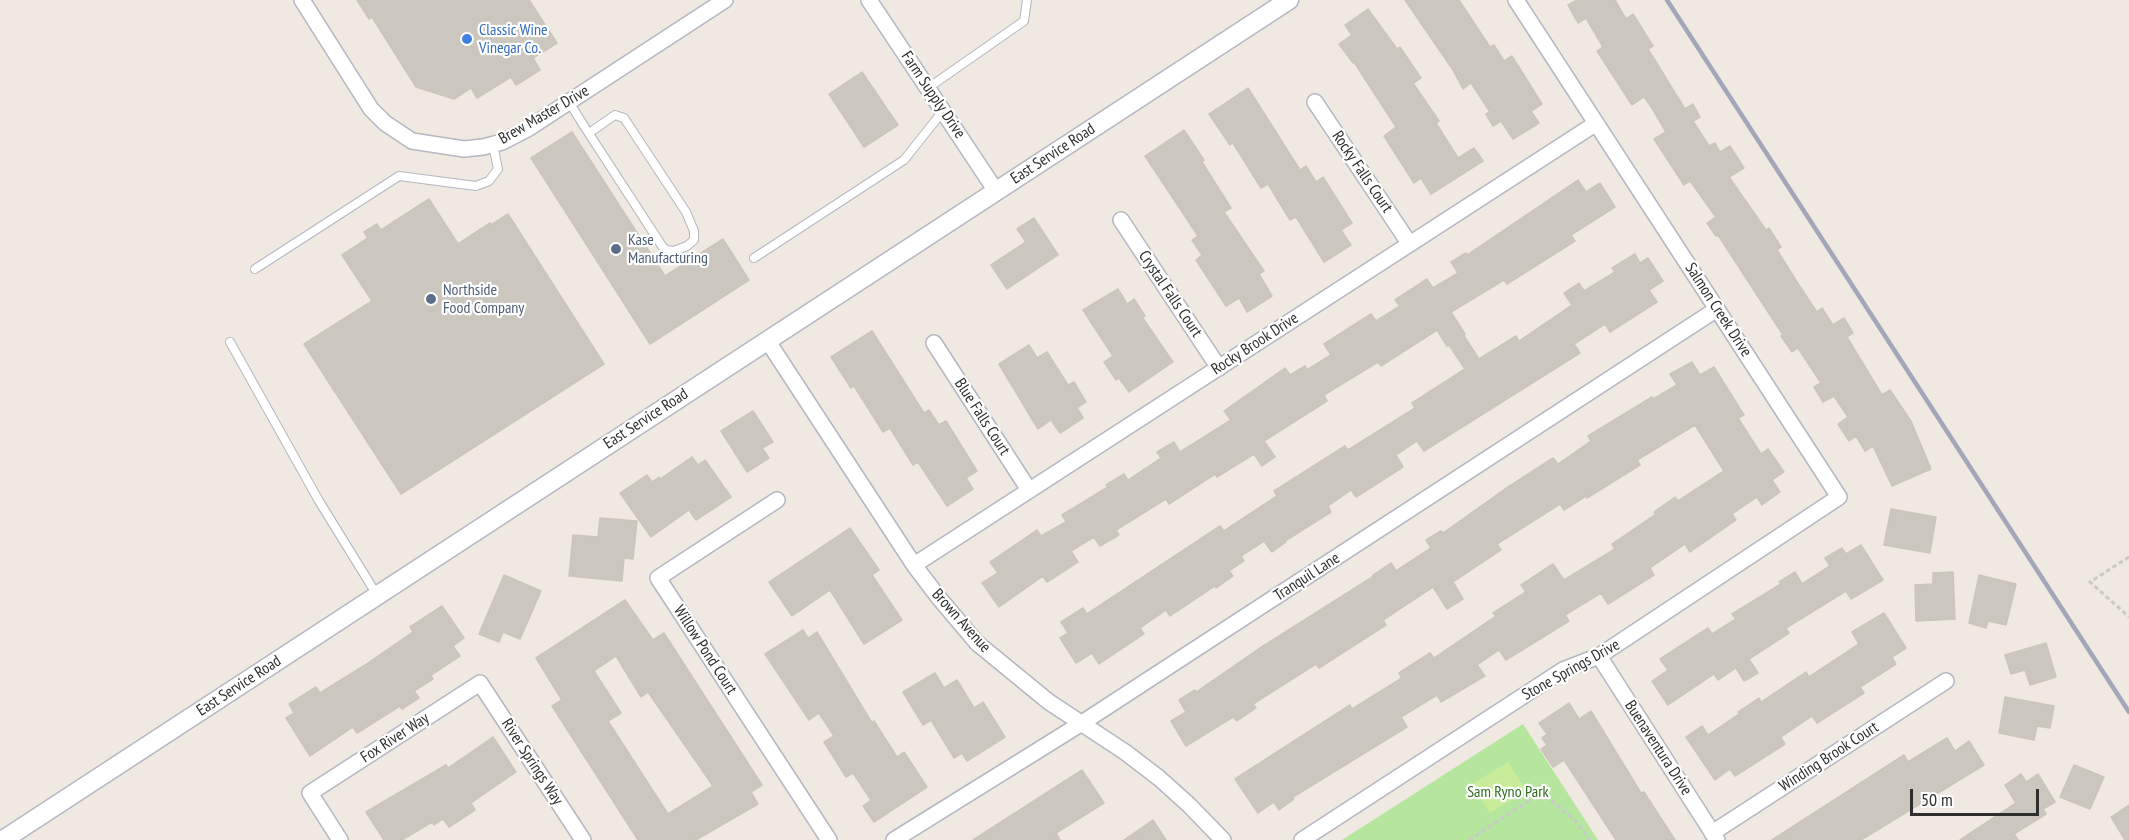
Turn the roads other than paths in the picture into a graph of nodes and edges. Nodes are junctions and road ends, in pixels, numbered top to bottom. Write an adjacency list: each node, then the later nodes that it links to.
1 (302, 0): 13 (street, Brew Master Drive)
2 (725, 0): 8 (street, Brew Master Drive)
3 (869, 0): 7 (street, Farm Supply Drive)
4 (1027, 0): 7 (lane)
5 (1289, 0): 14 (street, East Service Road)
6 (1516, 0): 11 (street, Salmon Creek Drive)
7 (928, 88): 10 (street, Farm Supply Drive)
8 (569, 102): 12 (lane); 13 (street, Brew Master Drive)
9 (1315, 102): 16 (street, Rocky Falls Court)
10 (943, 111): 14 (street, Farm Supply Drive); 17 (lane)
11 (1595, 124): 16 (street, Rocky Brook Drive); 19 (street, Salmon Creek Drive)
12 (589, 133): 12 (lane)
13 (493, 145): 18 (lane)
14 (996, 190): 20 (street, East Service Road)
15 (1121, 220): 23 (street, Crystal Falls Court)
16 (1409, 243): 23 (street, Rocky Brook Drive)
17 (754, 258)
18 (255, 269)
19 (1717, 309): 25 (street, Salmon Creek Drive); 32 (street, Tranquil Lane)
20 (767, 340): 27 (street, Brown Avenue); 28 (street, East Service Road)
21 (230, 342): 28 (lane)
22 (934, 343): 24 (street, Blue Falls Court)
23 (1219, 368): 24 (street, Rocky Brook Drive)
24 (1029, 490): 27 (street, Rocky Brook Drive)
25 (1839, 497): 29 (street, Stone Springs Drive)
26 (777, 500): 37 (street, Willow Pond Court)
27 (914, 565): 32 (street, Brown Avenue)
28 (377, 595): 34 (street, East Service Road)
29 (1599, 657): 33 (street, Buenaventura Drive); 40 (street, Stone Springs Drive)
30 (1946, 681): 33 (street, Winding Brook Court)
31 (480, 683): 35 (street, Fox River Way); 36 (street, River Springs Way)
32 (1082, 723): 38 (street, Tranquil Lane); 39 (street, Brown Avenue)
33 (1714, 836)
34 (3, 840)
35 (340, 840)
36 (583, 840)
37 (830, 840)
38 (894, 840)
39 (1223, 840)
40 (1302, 840)

